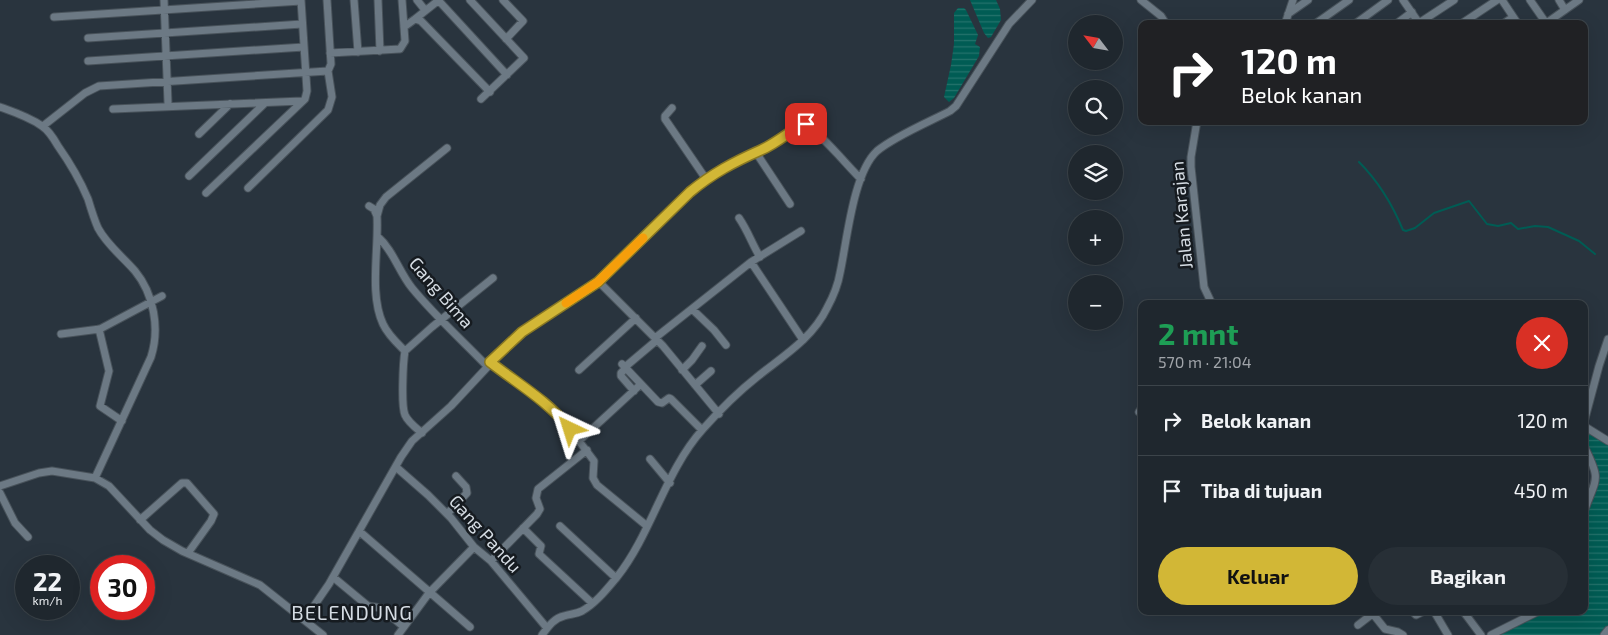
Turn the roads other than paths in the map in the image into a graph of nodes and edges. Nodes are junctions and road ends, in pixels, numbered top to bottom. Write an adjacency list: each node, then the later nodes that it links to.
1 (164, 0): 24 (street)
2 (327, 0): 52 (street)
3 (354, 0): 51 (street)
4 (378, 0): 50 (street)
5 (402, 0): 45 (street)
6 (417, 0): 25 (street)
7 (438, 0): 25 (street); 57 (street)
8 (470, 0): 48 (street)
9 (503, 0): 48 (street)
10 (1032, 0): 75 (street)
11 (1141, 0): 32 (street)
12 (1293, 0): 28 (street)
13 (1308, 0): 28 (street)
14 (1349, 0): 34 (street)
15 (1388, 0): 35 (street)
16 (1454, 0): 38 (street)
17 (1496, 0): 39 (street)
18 (1502, 0): 29 (street)
19 (1530, 0): 42 (street)
20 (1559, 0): 26 (street)
21 (1580, 0): 26 (street)
22 (301, 1): 24 (street); 44 (street)
23 (1407, 1): 27 (street)
24 (164, 9): 30 (street); 46 (street)
25 (425, 10): 31 (street)
26 (1565, 10): 43 (street)
27 (1412, 12): 36 (street); 37 (street)
28 (1288, 14): 33 (street)
29 (1513, 16): 40 (street); 41 (street)
30 (54, 17)
31 (416, 19): 45 (street); 59 (street)
32 (1164, 20)
33 (1286, 20)
34 (1321, 20)
35 (1360, 20)
36 (1401, 20)
37 (1418, 20)
38 (1424, 20)
39 (1467, 20)
40 (1508, 20)
41 (1516, 20)
42 (1544, 20)
43 (1550, 20)
44 (302, 24): 46 (street); 49 (street)
45 (404, 27): 50 (street)
46 (166, 32): 47 (street); 53 (street)
47 (88, 38)
48 (506, 39): 57 (street)
49 (304, 46): 53 (street); 56 (street)
50 (380, 51): 51 (street)
51 (358, 52): 52 (street)
52 (330, 53): 55 (street)
53 (167, 56): 54 (street); 58 (street)
54 (88, 61)
55 (328, 71): 56 (street); 76 (street)
56 (305, 72): 58 (street); 61 (street)
57 (507, 75): 59 (street)
58 (168, 81): 63 (street); 69 (street)
59 (490, 92): 60 (street)
60 (482, 99)
61 (302, 101): 62 (street); 77 (street)
62 (265, 102): 64 (street); 73 (street)
63 (168, 103)
64 (230, 104): 66 (street); 70 (street)
65 (0, 107): 69 (street)
66 (112, 108)
67 (672, 108): 74 (street)
68 (1196, 125): 89 (street, Jalan Karajan)
69 (42, 126): 90 (street)
70 (199, 134)
71 (447, 148): 80 (street)
72 (755, 151): 74 (street); 75 (street); 78 (street)
73 (189, 176)
74 (706, 179): 87 (street)
75 (861, 180): 97 (street)
76 (248, 188)
77 (206, 193)
78 (790, 204)
79 (369, 206): 80 (street)
80 (377, 216): 83 (street)
81 (739, 218): 84 (street)
82 (801, 231): 84 (street)
83 (378, 237): 93 (street, Gang Bima); 101 (street)
84 (760, 257): 85 (street)
85 (751, 262): 91 (street); 97 (street)
86 (493, 278): 93 (street)
87 (598, 282): 92 (street); 103 (street)
88 (162, 296): 90 (street)
89 (1210, 300)
90 (151, 301): 94 (street); 113 (street)
91 (692, 309): 96 (street); 99 (street)
92 (636, 318): 96 (street); 105 (street)
93 (441, 320): 101 (street); 103 (street, Gang Bima)
94 (99, 329): 95 (street); 113 (street)
95 (61, 334)
96 (656, 339): 104 (street); 106 (street)
97 (803, 340): 112 (street)
98 (1608, 340): 102 (street)
99 (726, 345)
100 (702, 346): 106 (street)
101 (405, 351): 116 (street)
102 (1605, 356): 111 (street)
103 (489, 364): 116 (street); 117 (street, Gang Bima)
104 (625, 366): 108 (street); 110 (street)
105 (579, 370)
106 (682, 370): 109 (street)
107 (711, 371): 109 (street)
108 (641, 384): 110 (street); 115 (street)
109 (695, 385): 112 (street)
110 (634, 392): 117 (street)
111 (1588, 409)
112 (718, 414): 115 (street)
113 (122, 421): 124 (street)
114 (1588, 428): 118 (street)
115 (702, 430): 125 (street)
116 (422, 433): 122 (street)
117 (579, 441): 119 (street, Gang Bima)
118 (1608, 441)
119 (587, 450): 132 (street); 133 (street)
120 (1588, 455): 128 (street)
121 (650, 459): 125 (street)
122 (396, 467): 129 (street, Gang Pandu); 134 (street)
123 (456, 476): 129 (street)
124 (95, 478): 126 (street); 130 (street)
125 (670, 483): 132 (street)
126 (0, 486)
127 (0, 493): 135 (street)
128 (1588, 502)
129 (447, 514): 136 (street, Gang Pandu)
130 (140, 520): 137 (street); 137 (street)
131 (560, 526): 140 (street)
132 (647, 526): 140 (street)
133 (523, 528): 138 (street); 142 (street)
134 (359, 531): 139 (street); 141 (street)
135 (28, 537)
136 (474, 547): 138 (street, Gang Pandu); 141 (street)
137 (188, 553): 148 (street)
138 (491, 561): 152 (street, Gang Pandu)
139 (333, 577): 148 (street); 150 (street)
140 (616, 578): 142 (street)
141 (429, 593): 150 (street); 151 (street)
142 (592, 603): 152 (street)
143 (1370, 615): 149 (street)
144 (1376, 615): 157 (street)
145 (1436, 615): 158 (street)
146 (1466, 615): 159 (street)
147 (1531, 615): 160 (street)
148 (304, 619): 154 (street)
149 (1358, 625)
150 (404, 627): 155 (street)
151 (470, 628)
152 (547, 628): 156 (street)
153 (1608, 630): 161 (street)
154 (323, 635)
155 (398, 635)
156 (542, 635)
157 (1403, 635)
158 (1448, 635)
159 (1481, 635)
160 (1491, 635)
161 (1604, 635)

